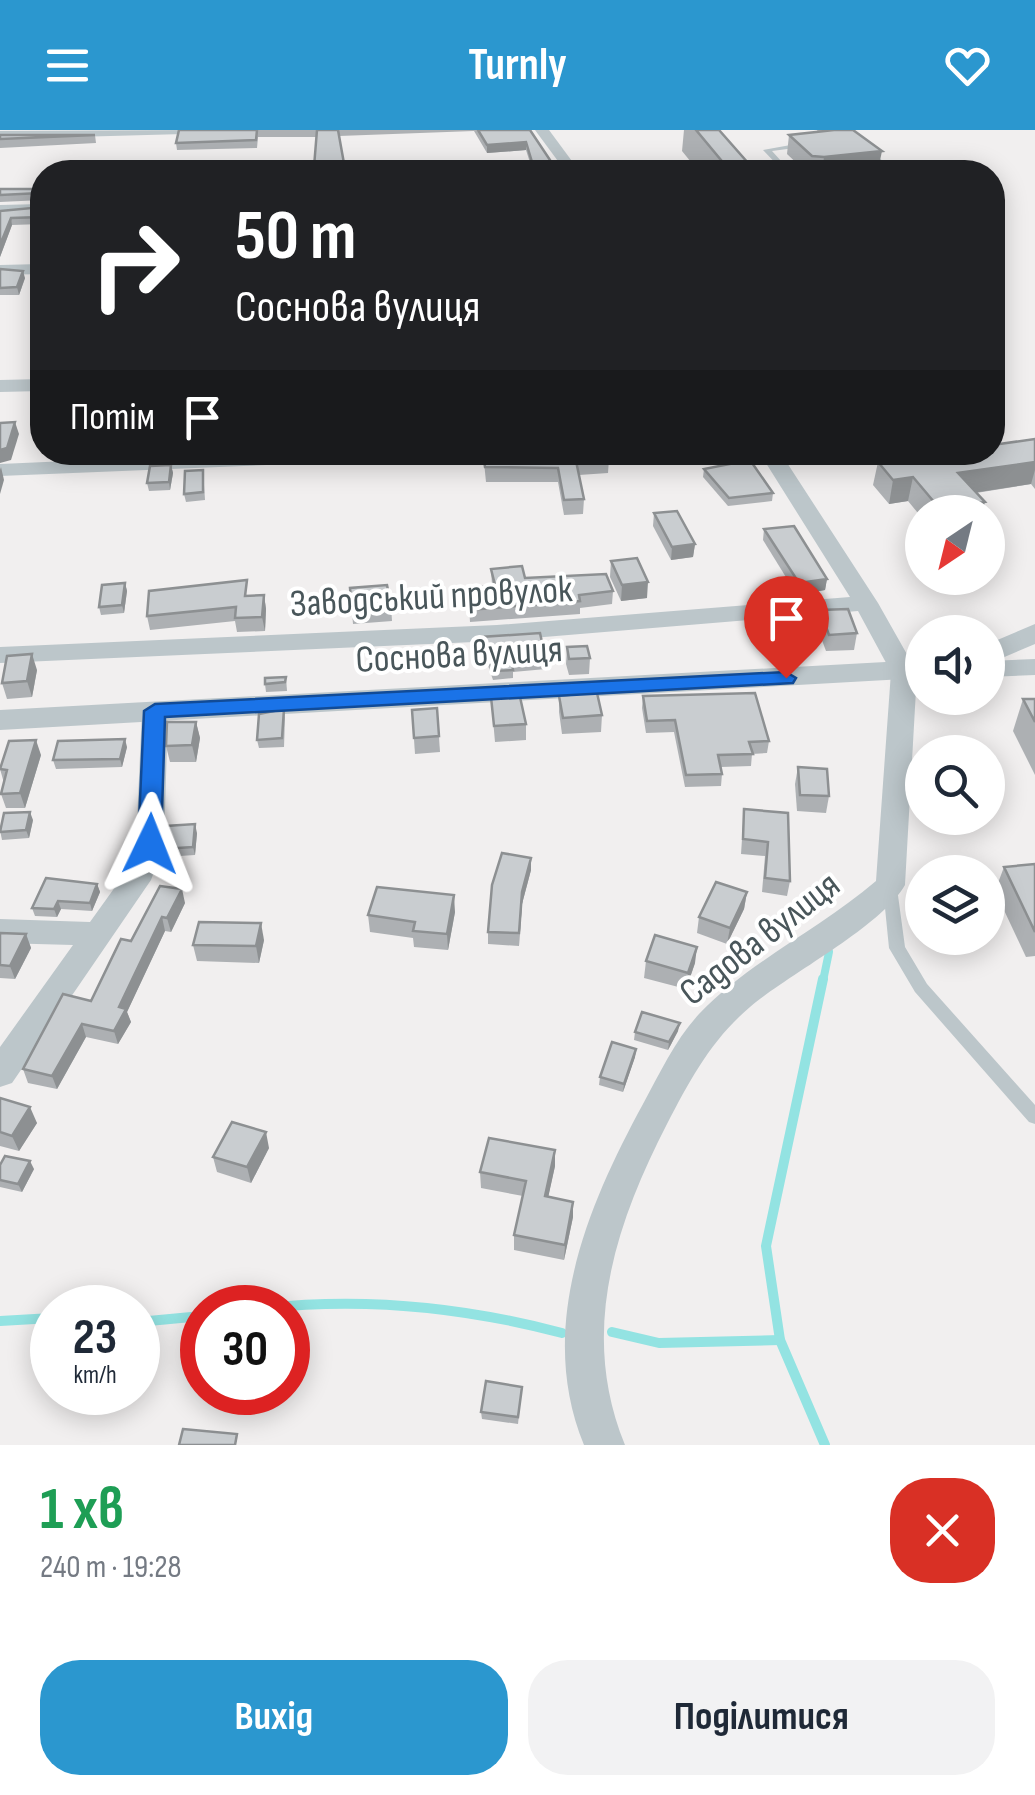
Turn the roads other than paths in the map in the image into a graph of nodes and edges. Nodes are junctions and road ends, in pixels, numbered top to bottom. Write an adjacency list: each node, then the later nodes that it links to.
1 (184, 130): 3 (street)
2 (542, 130): 6 (street)
3 (0, 136)
4 (855, 142): 8 (lane)
5 (819, 143): 7 (lane)
6 (565, 160)
7 (777, 160)
8 (876, 160)
9 (30, 209): 10 (street)
10 (0, 210)
11 (30, 269): 12 (street)
12 (0, 270)
13 (30, 385): 14 (street)
14 (0, 386)
15 (121, 465): 17 (street)
16 (776, 465): 18 (street)
17 (0, 470)
18 (866, 602): 21 (street, Заводський провулок); 22 (street)
19 (1035, 633): 20 (street)
20 (1005, 647)
21 (0, 655)
22 (905, 656)
23 (1035, 667): 24 (street)
24 (1005, 668)
25 (905, 672): 26 (street, Соснова вулиця)
26 (155, 711): 28 (street, Соснова вулиця); 31 (street)
27 (911, 715): 29 (street, Садова вулиця)
28 (0, 720)
29 (890, 885): 33 (lane); 34 (street, Садова вулиця)
30 (0, 930): 31 (street)
31 (98, 934): 32 (street)
32 (0, 1074)
33 (1035, 1117)
34 (604, 1445)

